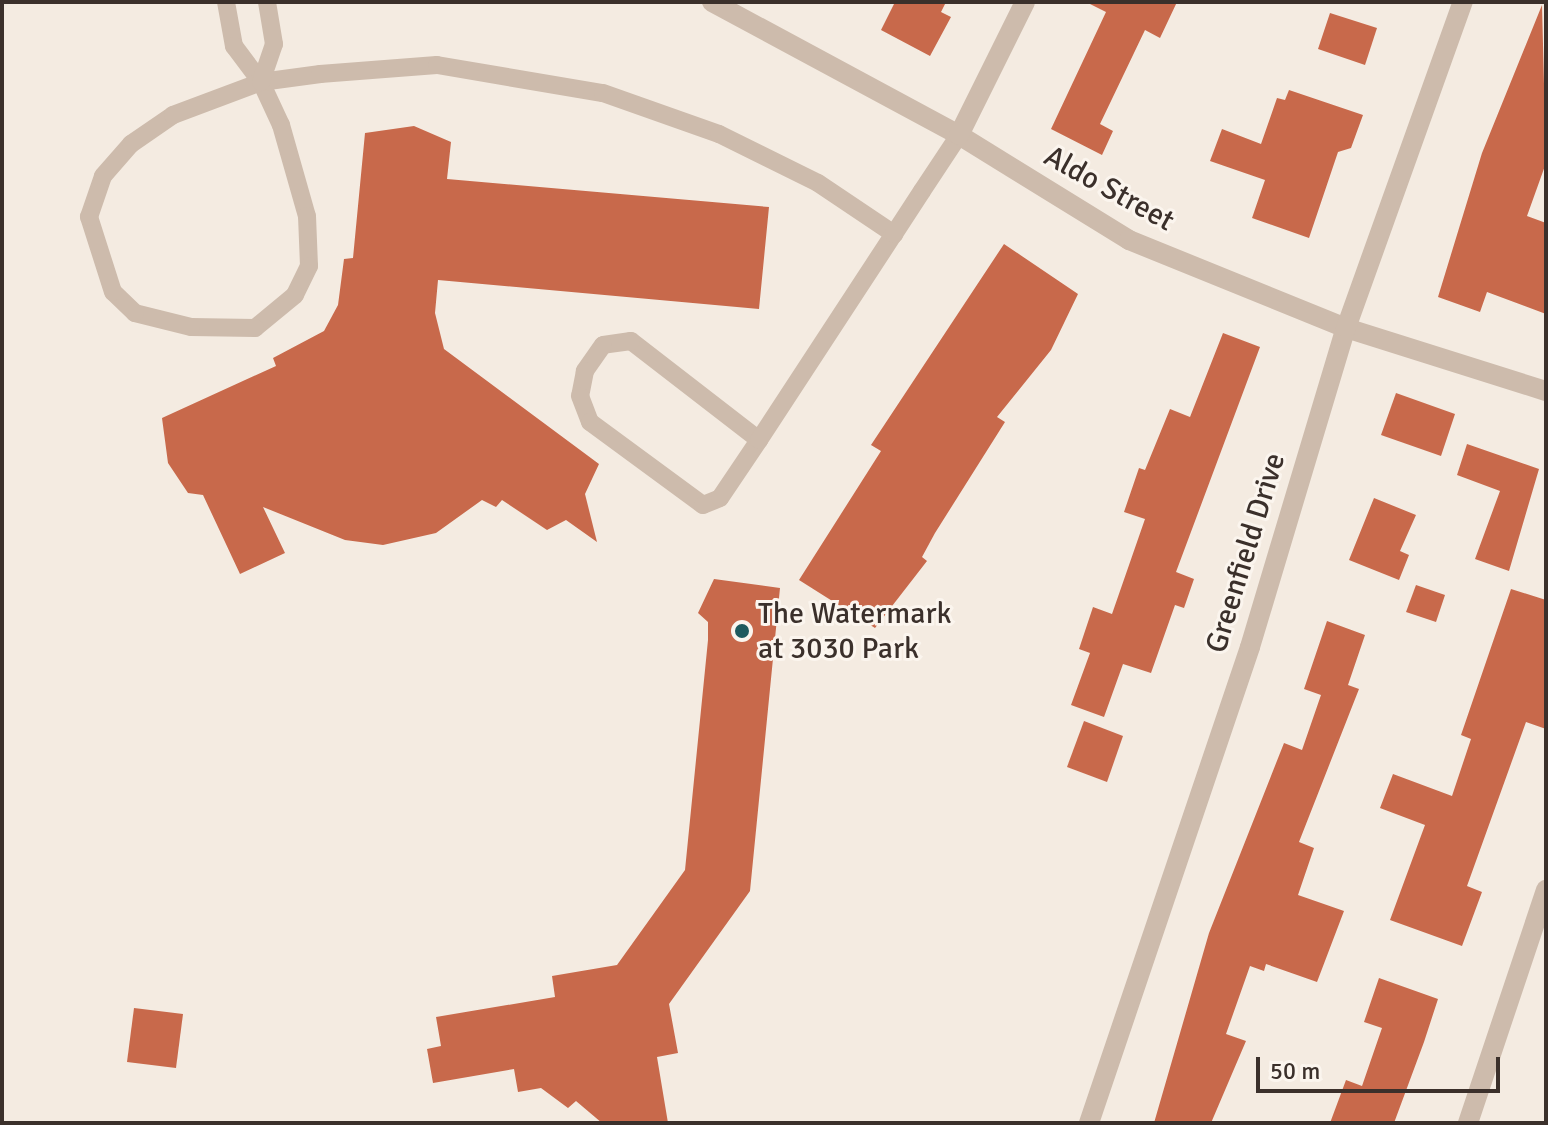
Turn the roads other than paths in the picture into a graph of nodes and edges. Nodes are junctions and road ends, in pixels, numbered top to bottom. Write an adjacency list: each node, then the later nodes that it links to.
1 (226, 2): 6 (lane)
2 (267, 2): 6 (lane)
3 (712, 2): 7 (street, Aldo Street)
4 (1025, 2): 7 (street)
5 (1463, 2): 9 (street, Greenfield Drive)
6 (261, 82): 6 (lane); 8 (lane)
7 (959, 135): 8 (lane); 9 (street, Aldo Street)
8 (894, 234): 11 (lane)
9 (1346, 328): 10 (street, Aldo Street); 13 (street, Greenfield Drive)
10 (1546, 391)
11 (759, 440): 11 (lane)
12 (1546, 890): 14 (street)
13 (1089, 1123)
14 (1468, 1123)

